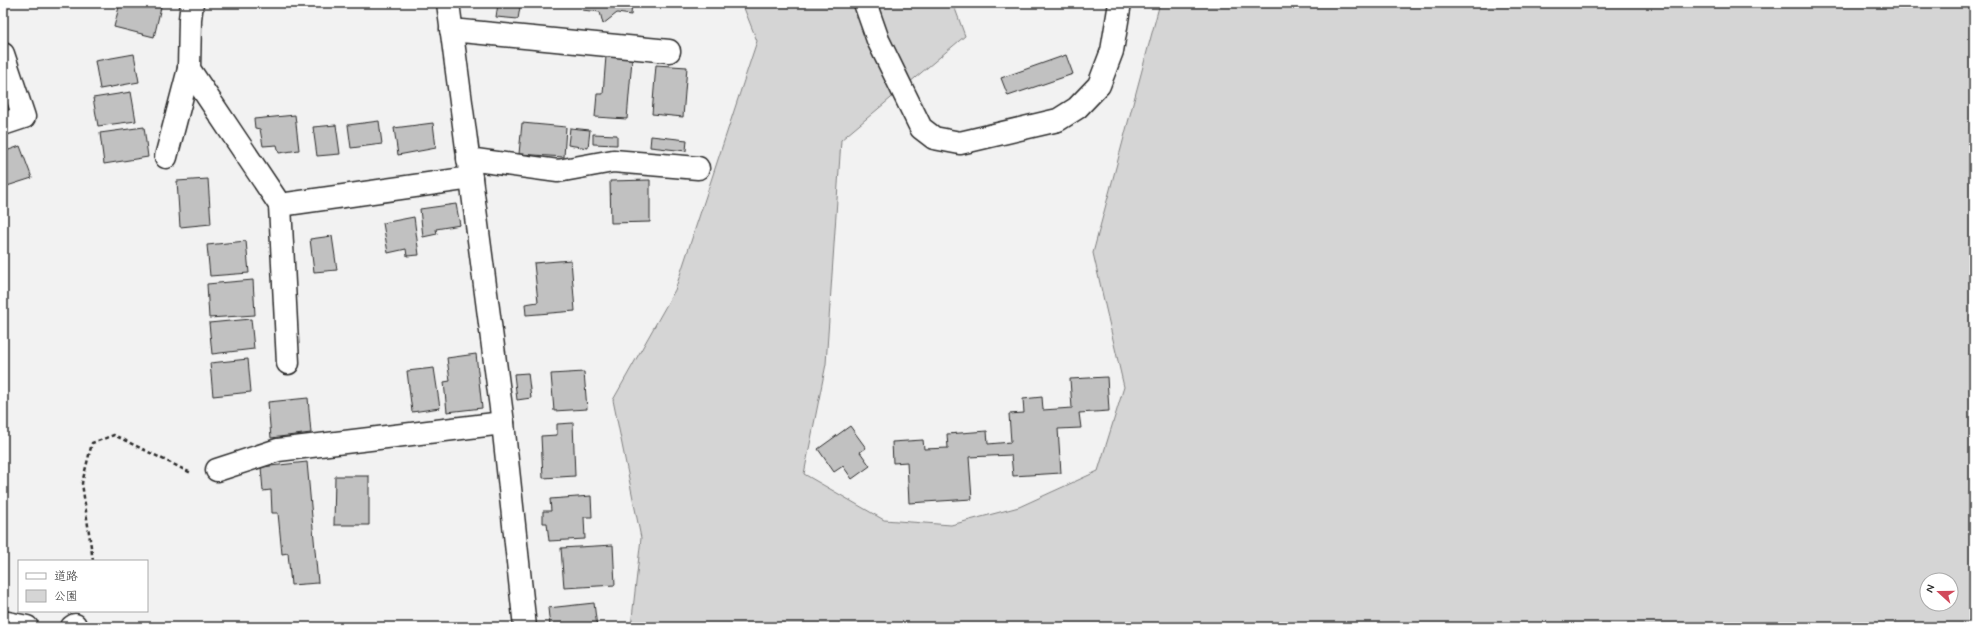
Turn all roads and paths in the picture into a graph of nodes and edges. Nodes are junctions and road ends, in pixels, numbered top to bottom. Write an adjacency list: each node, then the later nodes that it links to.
1 (192, 3): 8 (street)
2 (448, 3): 5 (street)
3 (865, 3): 4 (street)
4 (1120, 3)
5 (452, 30): 6 (street); 11 (street)
6 (669, 51)
7 (3, 54): 9 (street)
8 (189, 69): 10 (street); 13 (street)
9 (3, 124)
10 (166, 157)
11 (470, 168): 12 (street); 13 (street); 15 (street)
12 (698, 168)
13 (280, 205): 14 (street)
14 (288, 363)
15 (503, 423): 16 (street); 20 (street)
16 (217, 470): 17 (path)
17 (93, 560)
18 (3, 622): 19 (street)
19 (27, 627)
20 (525, 627)

